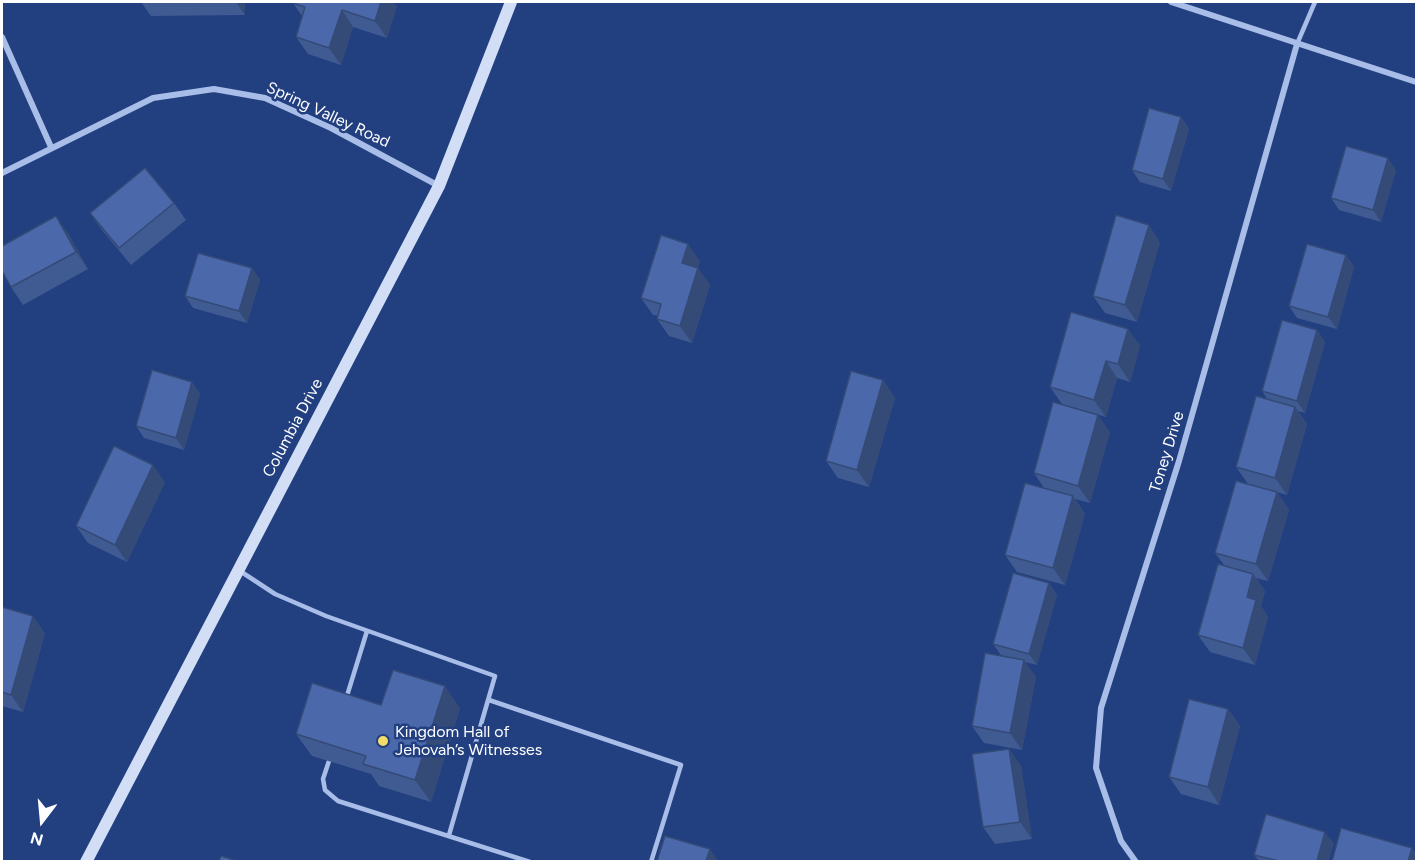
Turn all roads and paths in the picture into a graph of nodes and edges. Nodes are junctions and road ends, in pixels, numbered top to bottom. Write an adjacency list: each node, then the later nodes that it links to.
1 (511, 2): 9 (main road, Columbia Drive)
2 (1171, 2): 5 (street)
3 (1316, 2): 5 (lane)
4 (2, 37): 7 (street)
5 (1297, 44): 6 (street); 19 (street, Toney Drive)
6 (1416, 82)
7 (51, 147): 8 (street, Spring Valley Road); 9 (street, Spring Valley Road)
8 (2, 173)
9 (439, 186): 10 (main road, Columbia Drive)
10 (238, 569): 11 (lane); 16 (main road, Columbia Drive)
11 (367, 631): 12 (lane); 13 (lane)
12 (489, 700): 15 (lane); 18 (lane)
13 (343, 710)
14 (329, 761): 15 (lane)
15 (449, 835): 17 (lane)
16 (86, 861)
17 (530, 861)
18 (651, 861)
19 (1136, 861)

